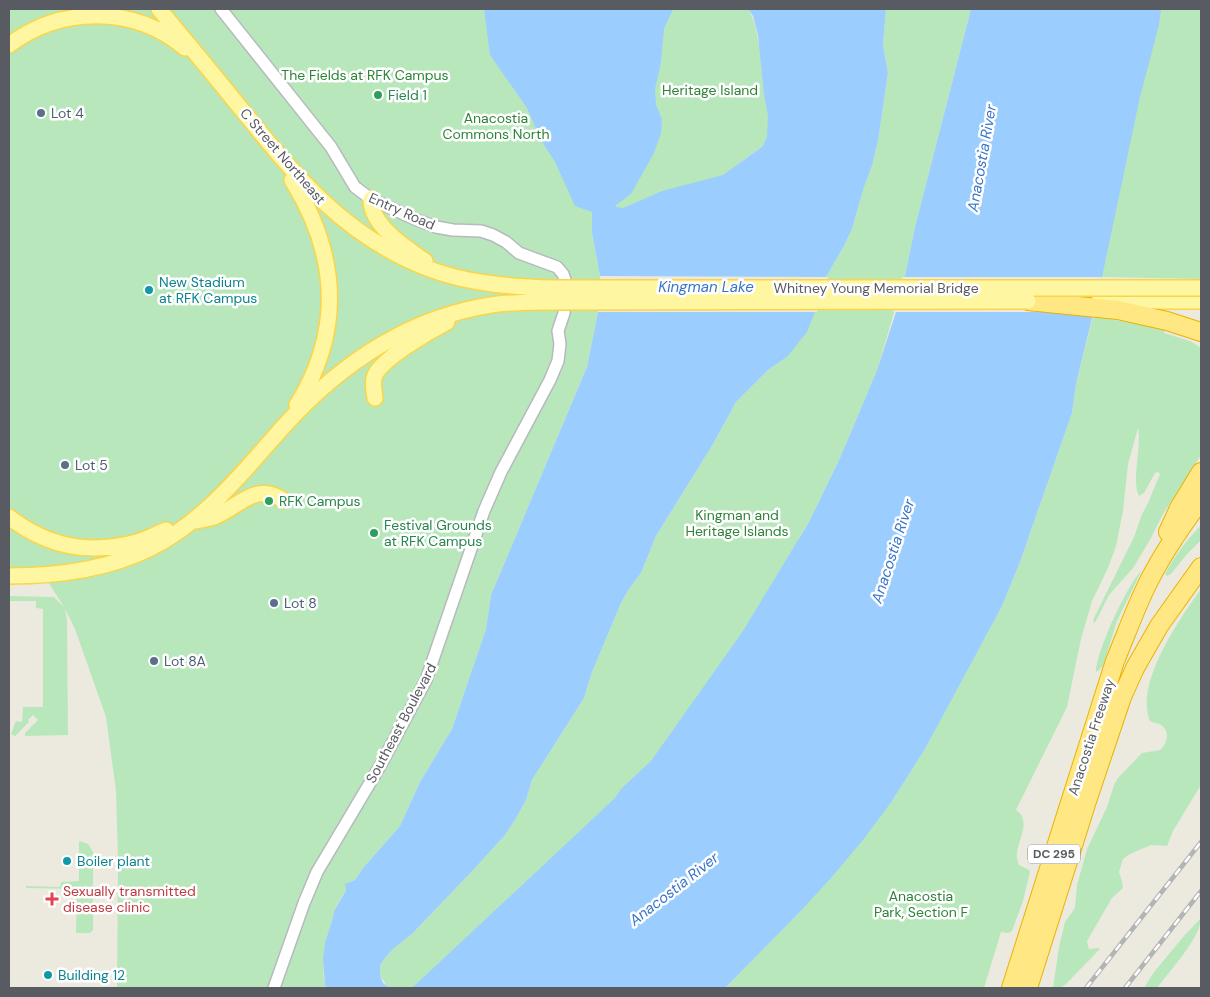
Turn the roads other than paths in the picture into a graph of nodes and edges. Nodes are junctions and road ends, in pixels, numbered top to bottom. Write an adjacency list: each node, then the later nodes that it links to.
1 (159, 9): 4 (main road)
2 (221, 9): 6 (street, Entry Road)
3 (9, 45): 4 (main road)
4 (191, 50): 5 (main road, C Street Northeast)
5 (269, 144): 7 (main road, C Street Northeast); 18 (main road)
6 (371, 199): 7 (main road); 13 (street, Entry Road)
7 (463, 279): 9 (main road, C Street Northeast)
8 (1201, 288): 9 (main road, Whitney Young Memorial Bridge, bridge)
9 (551, 295): 11 (main road, Whitney Young Memorial Bridge, bridge); 12 (main road)
10 (1201, 301): 11 (main road, Whitney Young Memorial Bridge)
11 (1028, 302): 14 (highway)
12 (491, 305): 17 (main road); 18 (main road)
13 (564, 313): 29 (street, Southeast Boulevard)
14 (1183, 327): 15 (highway); 16 (highway)
15 (1201, 332)
16 (1201, 337)
17 (376, 398)
18 (283, 428): 23 (main road)
19 (1201, 472): 27 (highway)
20 (283, 500): 23 (main road)
21 (1201, 500): 27 (highway, Anacostia Freeway / DC 295)
22 (9, 517): 24 (main road)
23 (189, 523): 24 (main road)
24 (146, 544): 26 (main road)
25 (1201, 568): 28 (highway, Anacostia Freeway / DC 295)
26 (9, 576)
27 (1149, 581): 28 (highway, Anacostia Freeway / DC 295)
28 (1104, 722): 30 (highway, Anacostia Freeway / DC 295); 31 (highway, Anacostia Freeway / DC 295)
29 (274, 988)
30 (1011, 988)
31 (1028, 988)

